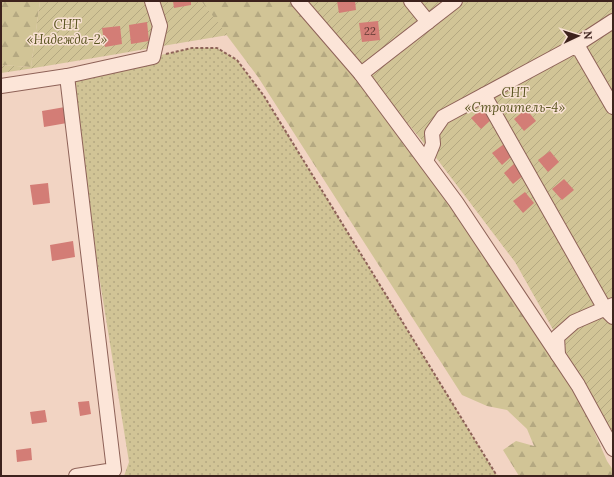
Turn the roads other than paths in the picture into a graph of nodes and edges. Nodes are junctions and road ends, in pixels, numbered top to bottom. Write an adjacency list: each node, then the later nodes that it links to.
1 (152, 1): 9 (lane)
2 (298, 1): 8 (lane)
3 (411, 1): 6 (lane)
4 (455, 1): 6 (lane)
5 (613, 21): 7 (lane)
6 (428, 22): 8 (lane)
7 (574, 47): 11 (lane); 12 (lane)
8 (361, 74): 13 (lane)
9 (67, 76): 10 (lane); 17 (lane)
10 (1, 86)
11 (484, 95): 13 (lane); 14 (lane)
12 (613, 107)
13 (426, 161): 15 (lane)
14 (610, 310): 15 (lane)
15 (558, 356): 16 (lane)
16 (613, 449)
17 (76, 476)

